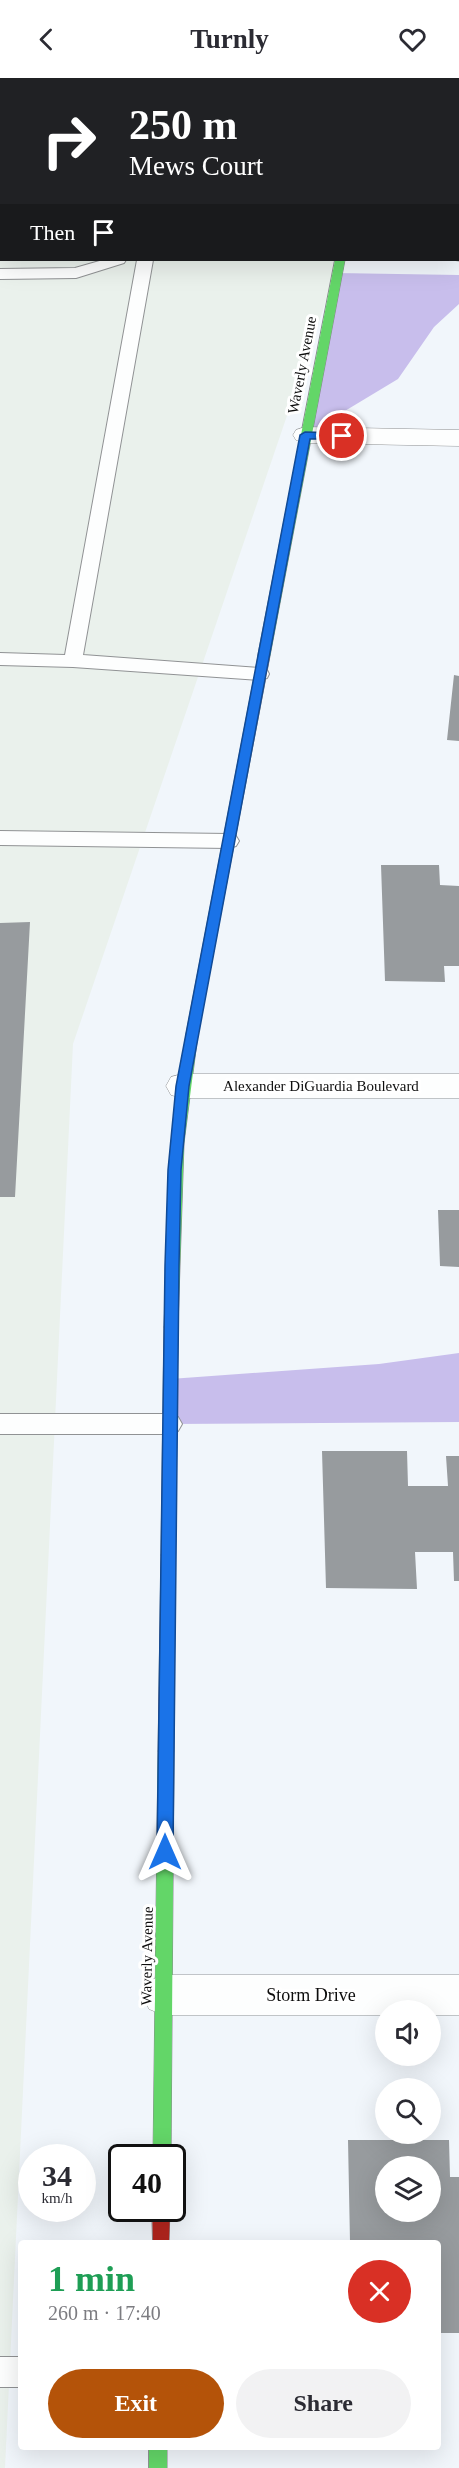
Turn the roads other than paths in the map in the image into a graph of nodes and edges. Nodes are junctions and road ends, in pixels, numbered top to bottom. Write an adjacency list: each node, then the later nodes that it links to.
1 (115, 261): 4 (lane)
2 (146, 261): 8 (lane)
3 (340, 261): 5 (street, Waverly Avenue)
4 (1, 277)
5 (305, 435): 6 (street); 9 (street, Waverly Avenue)
6 (459, 438)
7 (0, 659): 8 (lane)
8 (73, 661): 9 (lane)
9 (260, 674): 11 (street, Waverly Avenue)
10 (0, 838): 11 (lane)
11 (229, 841): 12 (street, Waverly Avenue)
12 (182, 1086): 13 (street, Alexander DiGuardia Boulevard); 15 (street, Waverly Avenue)
13 (459, 1086)
14 (0, 1424): 15 (lane)
15 (170, 1424): 16 (street, Waverly Avenue)
16 (163, 1995): 17 (street, Storm Drive); 18 (street, Waverly Avenue)
17 (459, 1995)
18 (162, 2144)
19 (161, 2222): 20 (street)
20 (160, 2240)
21 (0, 2372): 22 (lane)
22 (18, 2372)
23 (158, 2450): 24 (street)
24 (158, 2468)

